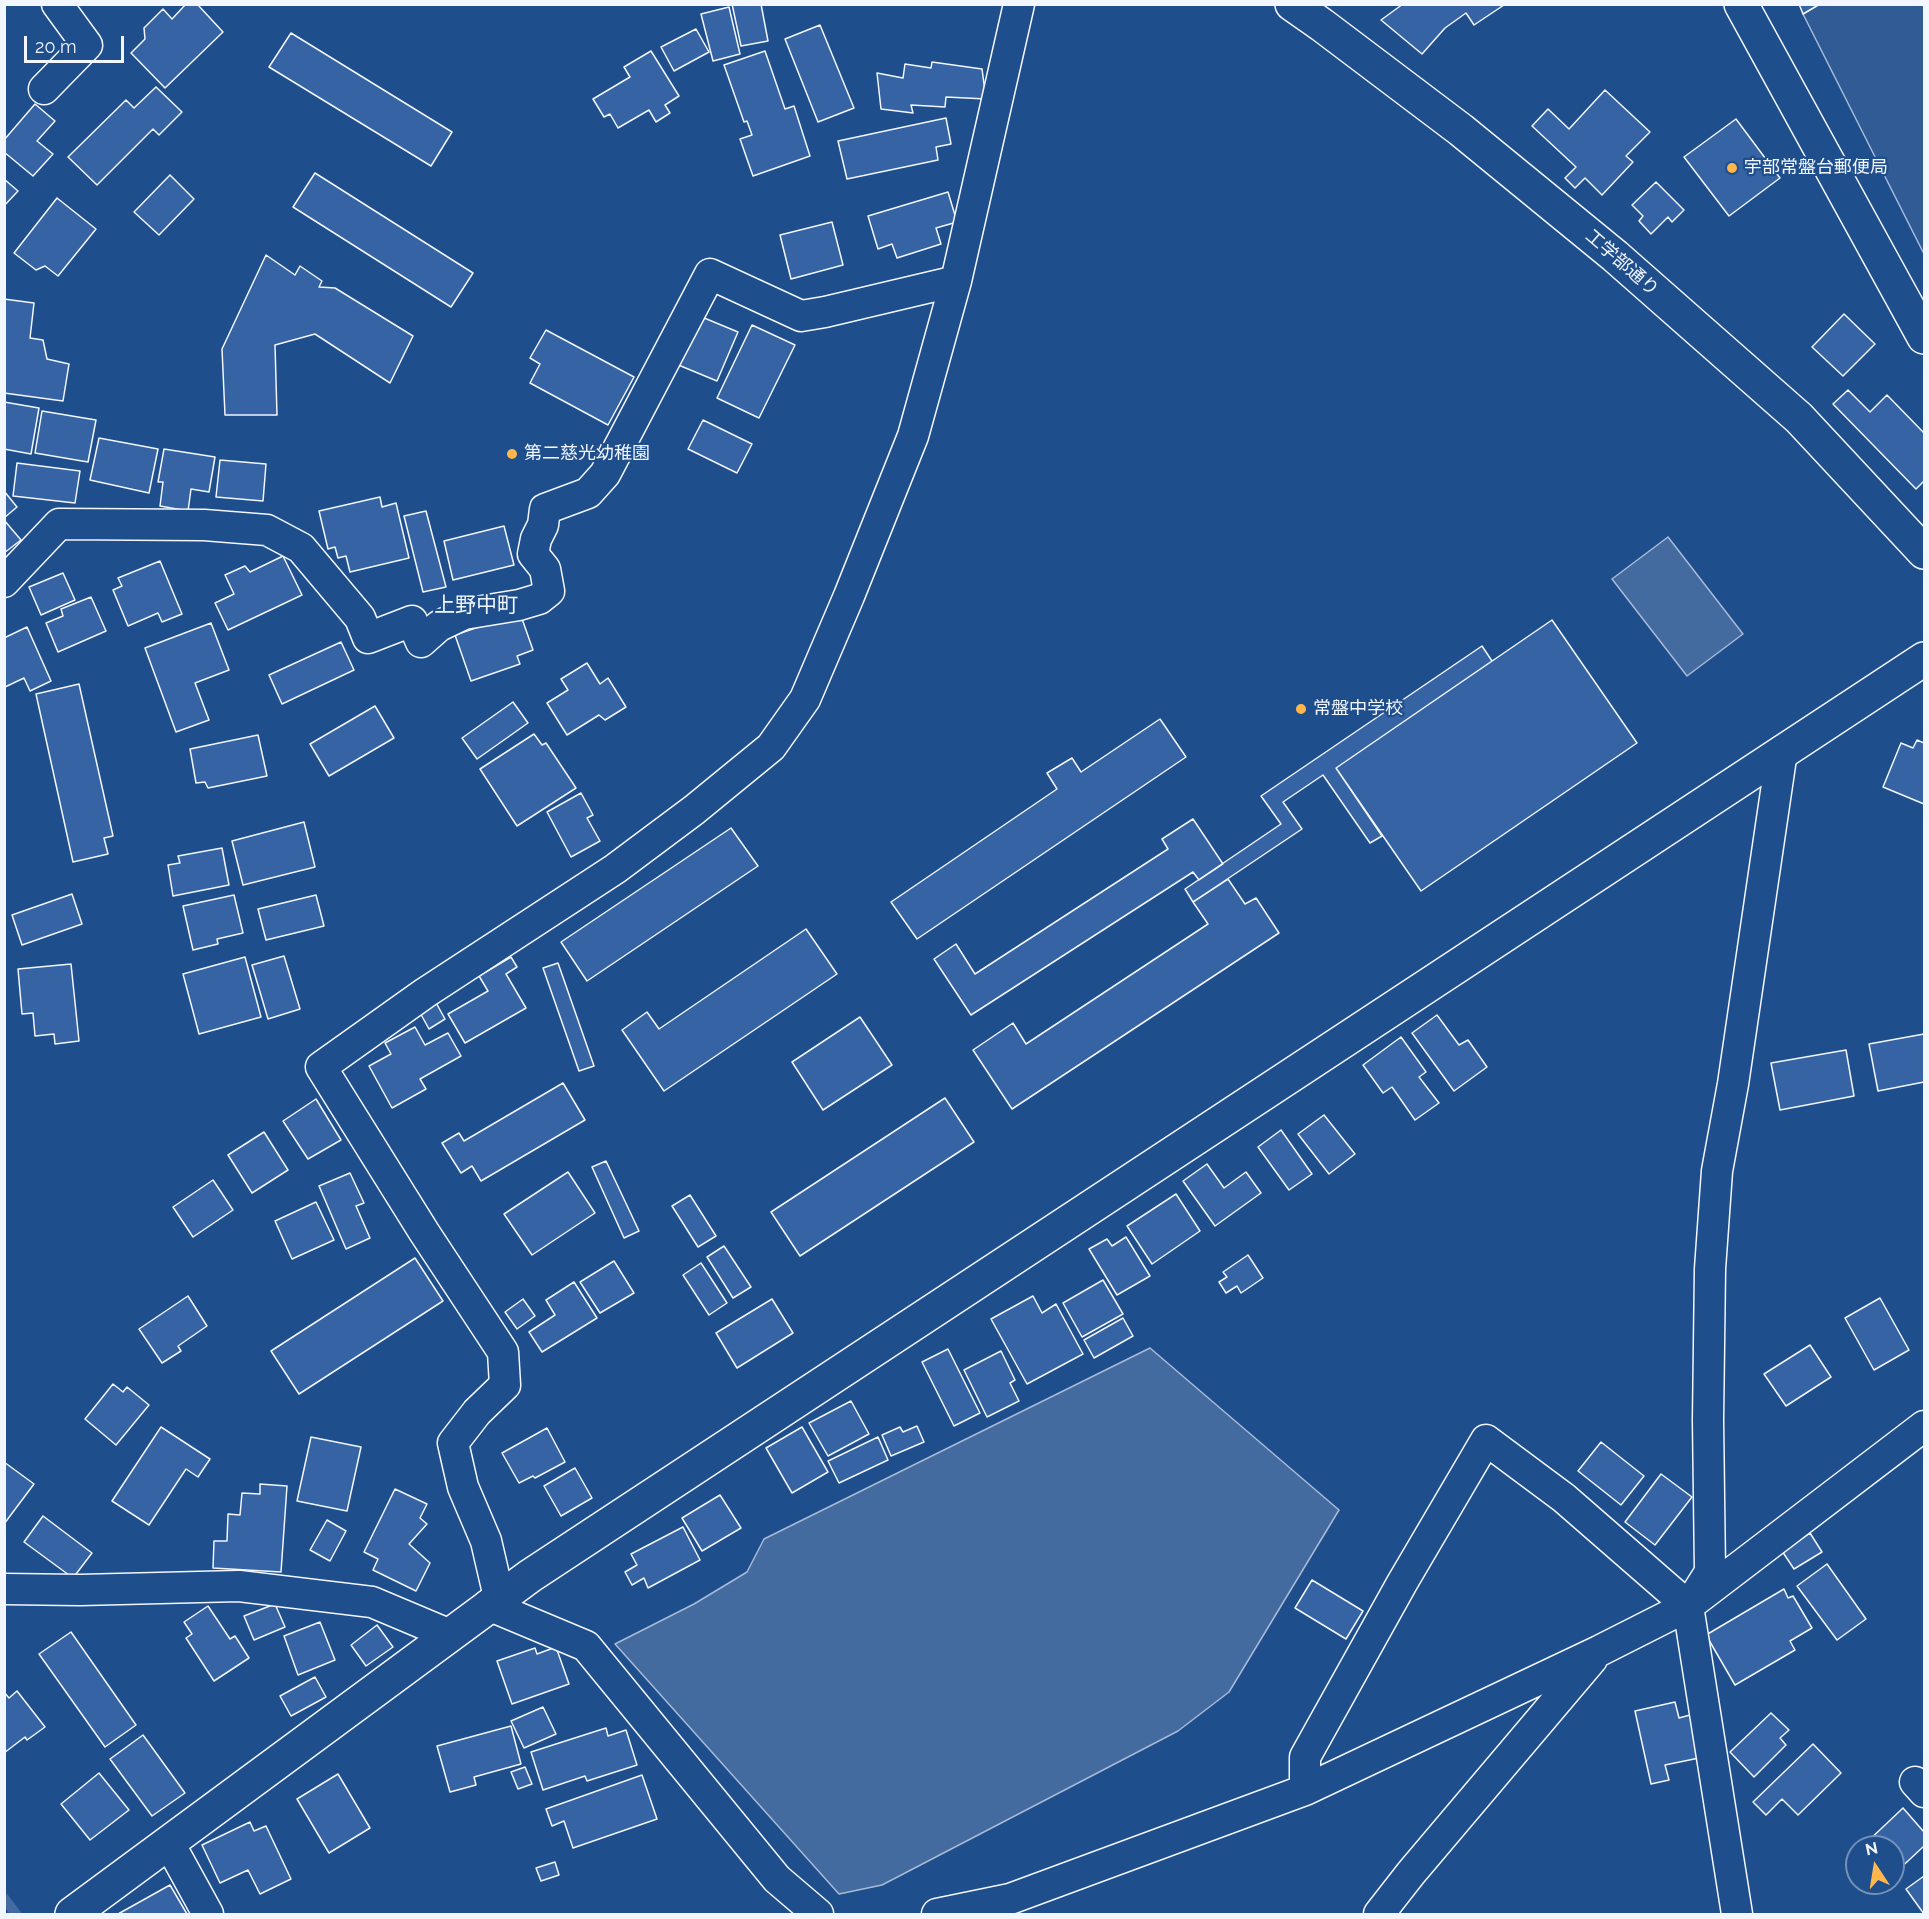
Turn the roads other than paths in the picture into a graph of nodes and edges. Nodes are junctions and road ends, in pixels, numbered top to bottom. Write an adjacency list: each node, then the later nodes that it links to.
1 (57, 4): 5 (street)
2 (1019, 4): 6 (street)
3 (1292, 4): 8 (street, 工学部通り)
4 (1742, 4): 7 (street)
5 (44, 89)
6 (956, 281): 9 (street); 14 (street)
7 (1924, 337)
8 (1924, 552)
9 (4, 582)
10 (1924, 659): 11 (street)
11 (1782, 751): 14 (street); 15 (street)
12 (1924, 1426): 15 (street)
13 (4, 1590): 16 (street)
14 (494, 1601): 16 (street); 22 (street)
15 (1688, 1606): 17 (street); 18 (street); 25 (street)
16 (448, 1634): 19 (street)
17 (1599, 1651): 18 (street); 24 (street)
18 (1305, 1790): 23 (street)
19 (169, 1843): 20 (street); 21 (street)
20 (72, 1914)
21 (208, 1914)
22 (818, 1914)
23 (937, 1914)
24 (1379, 1914)
25 (1737, 1914)

